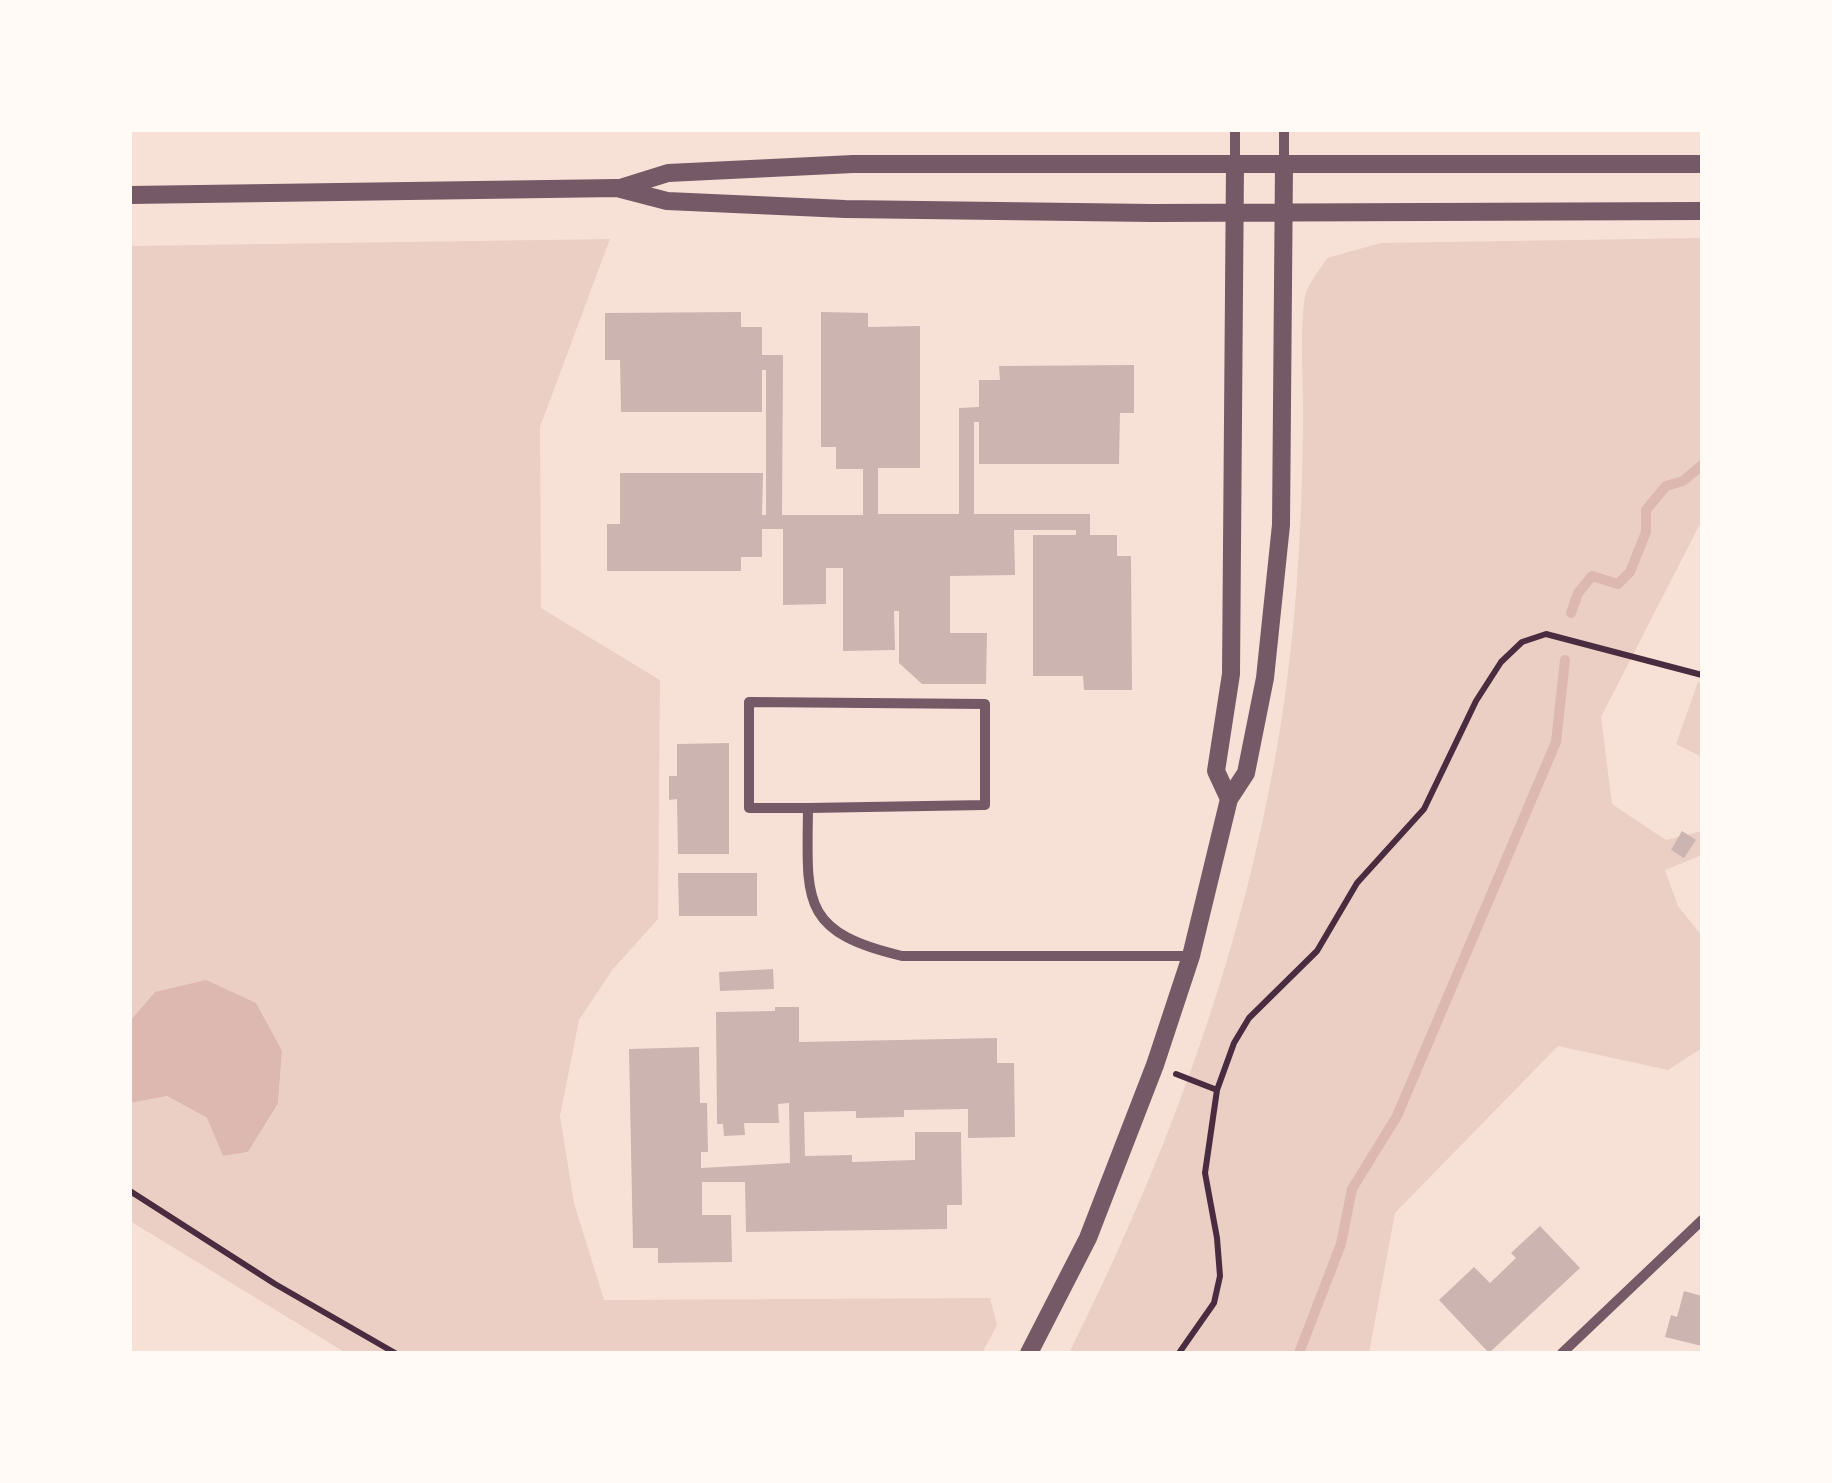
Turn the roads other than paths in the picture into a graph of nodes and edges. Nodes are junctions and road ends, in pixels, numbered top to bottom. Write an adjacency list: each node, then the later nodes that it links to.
1 (1235, 130): 3 (street)
2 (1284, 130): 4 (street)
3 (1235, 164): 4 (street); 6 (street); 10 (street)
4 (1284, 164): 5 (street); 9 (street)
5 (1702, 164)
6 (617, 188): 7 (street); 10 (street)
7 (130, 195)
8 (1702, 211): 9 (street)
9 (1282, 213): 10 (street); 11 (street)
10 (1235, 214): 11 (street)
11 (1228, 798): 13 (street)
12 (808, 808): 12 (street); 13 (street)
13 (1190, 956): 15 (street)
14 (1702, 1220): 16 (street)
15 (1029, 1353)
16 (1562, 1353)

